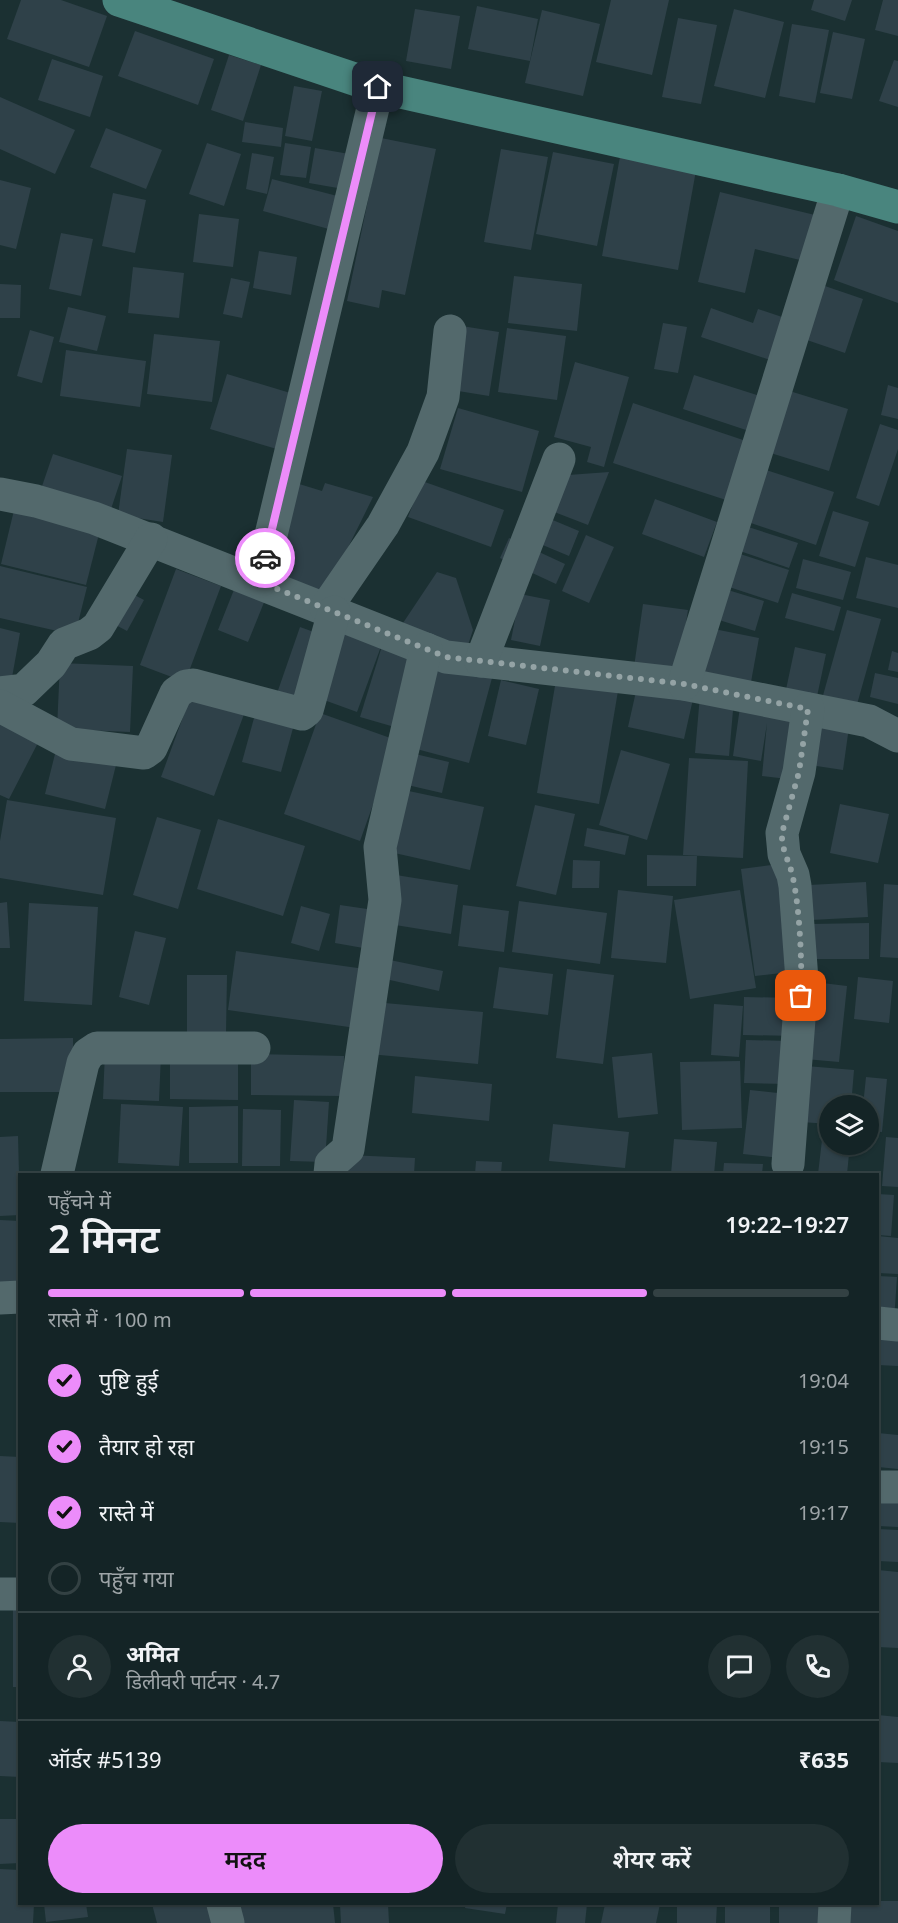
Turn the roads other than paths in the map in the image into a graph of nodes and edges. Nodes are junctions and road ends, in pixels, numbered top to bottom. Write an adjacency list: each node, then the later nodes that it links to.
1 (119, 0): 2 (main road)
2 (378, 87): 3 (main road); 9 (street)
3 (838, 190): 4 (main road); 13 (street)
4 (898, 207)
5 (450, 331): 10 (street)
6 (559, 459): 12 (street)
7 (0, 494): 8 (street)
8 (151, 540): 9 (street); 14 (street)
9 (260, 582): 10 (street)
10 (330, 610): 11 (street); 15 (street)
11 (426, 649): 12 (street); 21 (street)
12 (481, 661): 13 (street)
13 (684, 684): 16 (street)
14 (0, 693)
15 (0, 706)
16 (808, 709): 17 (street); 19 (street)
17 (898, 735)
18 (254, 1048): 20 (street)
19 (789, 1164)
20 (57, 1173)
21 (330, 1173)
22 (18, 1297): 23 (street)
23 (0, 1298)
24 (879, 1323): 25 (street)
25 (898, 1325)
26 (879, 1487): 27 (street)
27 (898, 1487)
28 (0, 1594): 29 (street)
29 (18, 1594)
30 (223, 1905): 32 (street)
31 (835, 1905): 33 (street)
32 (228, 1923)
33 (834, 1923)

